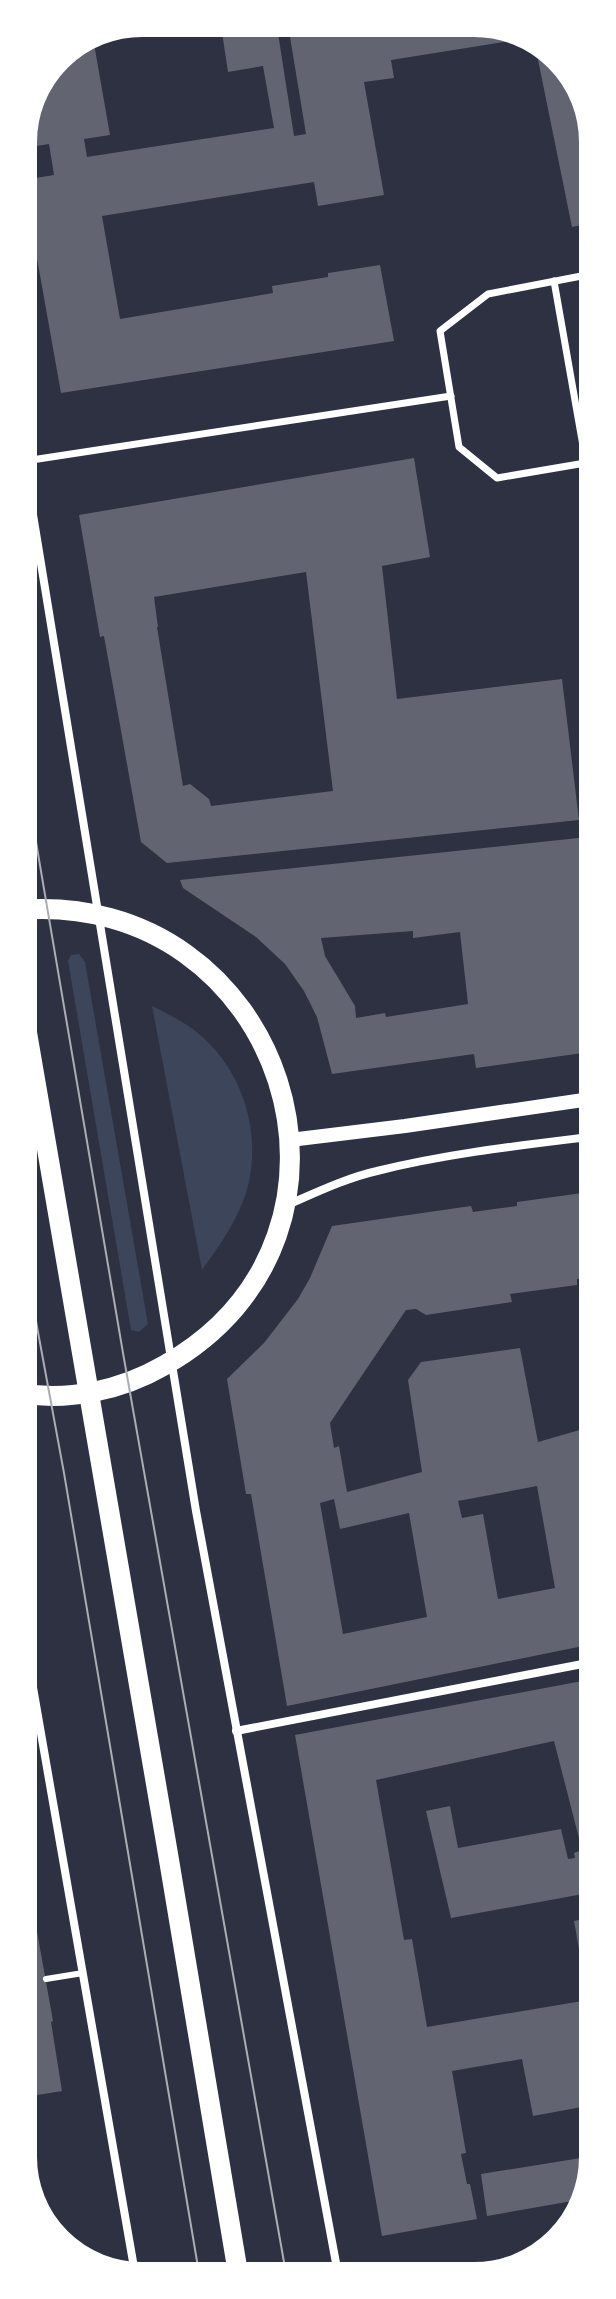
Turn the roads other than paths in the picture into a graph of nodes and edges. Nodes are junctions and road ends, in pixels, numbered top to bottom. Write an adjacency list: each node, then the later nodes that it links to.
1 (584, 275): 2 (street)
2 (554, 281): 3 (street); 4 (street)
3 (451, 396): 5 (street); 6 (street)
4 (584, 452)
5 (32, 459)
6 (584, 463)
7 (32, 520): 9 (street)
8 (32, 910): 9 (main road)
9 (99, 915): 13 (main road); 15 (street)
10 (32, 1061): 16 (main road)
11 (584, 1100): 13 (street)
12 (584, 1138): 14 (street)
13 (290, 1140): 14 (main road)
14 (284, 1206): 15 (main road)
15 (172, 1361): 16 (main road); 20 (street)
16 (89, 1392): 17 (main road); 24 (main road)
17 (32, 1394)
18 (584, 1664): 20 (street)
19 (32, 1681): 21 (street)
20 (236, 1731): 25 (street)
21 (83, 1973): 22 (lane); 23 (street)
22 (46, 1979)
23 (134, 2266)
24 (237, 2267)
25 (337, 2267)

